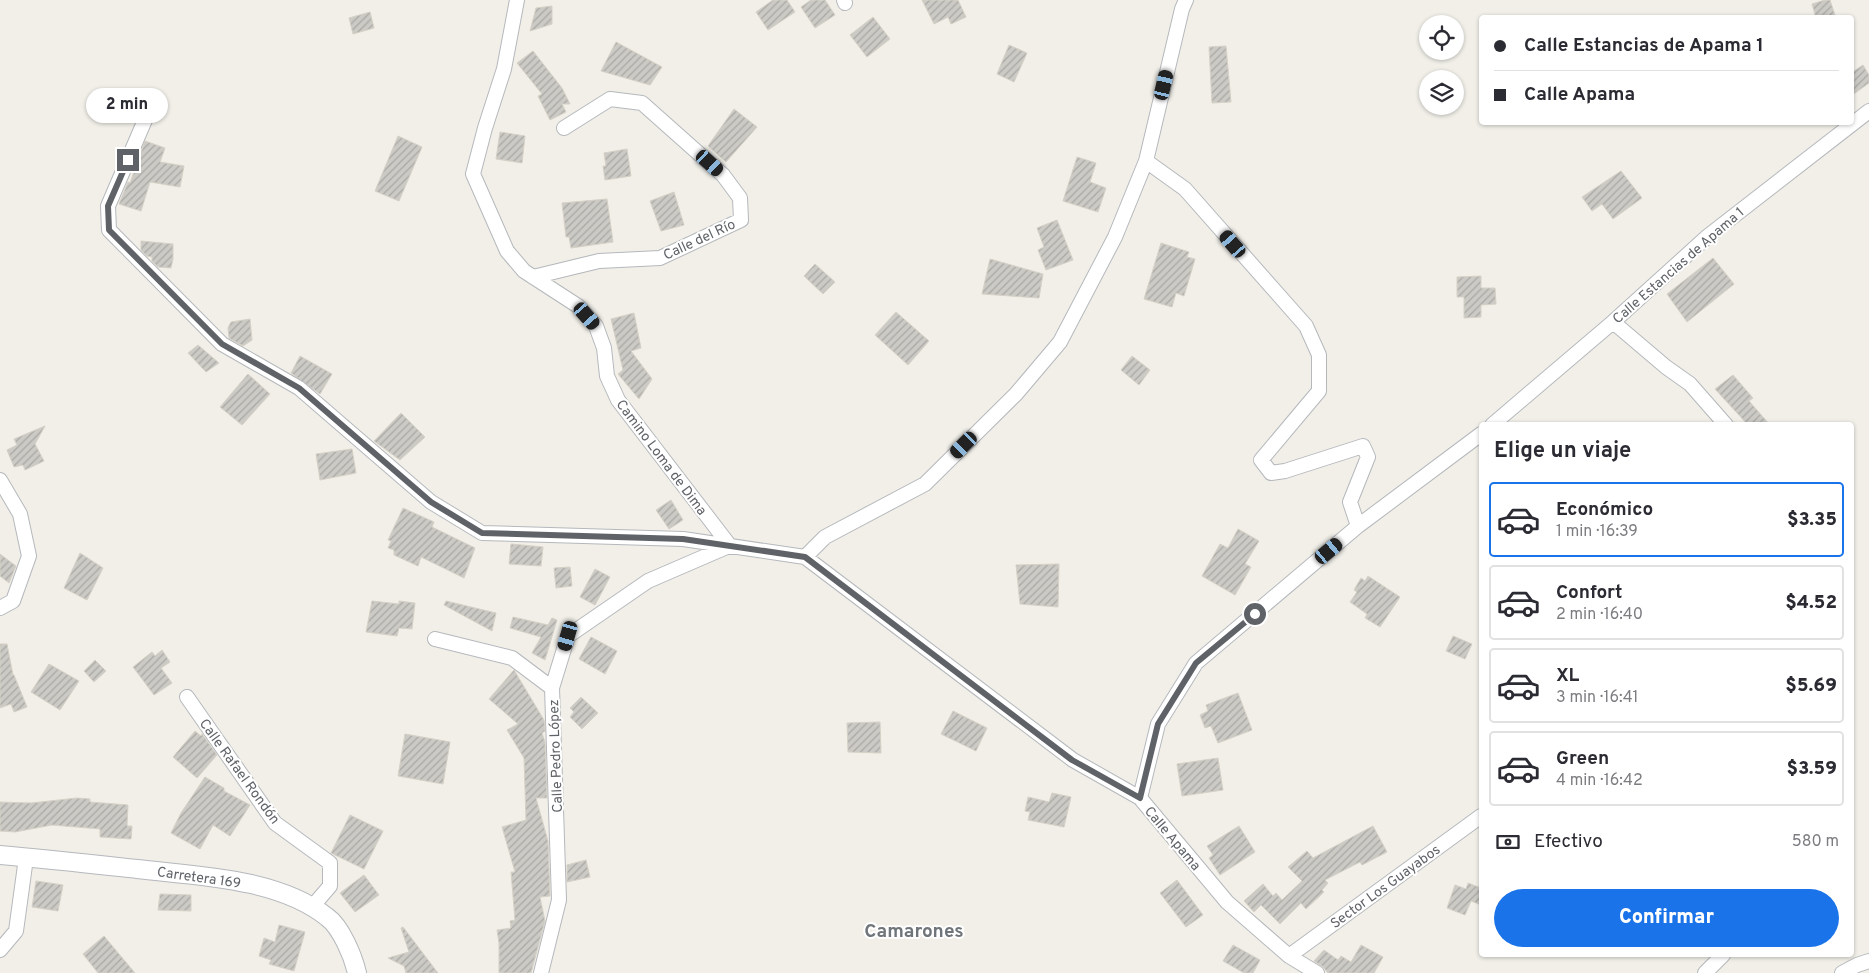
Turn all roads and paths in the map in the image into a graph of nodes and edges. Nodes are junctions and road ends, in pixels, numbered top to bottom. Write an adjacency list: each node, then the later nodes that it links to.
1 (517, 0): 9 (street, Camino Loma de Dima)
2 (1186, 0): 8 (street)
3 (1869, 111): 5 (street, Calle Estancias de Apama 1)
4 (148, 113): 16 (street, Calle Apama)
5 (1854, 123)
6 (1851, 125): 10 (street, Calle Estancias de Apama 1)
7 (564, 128): 9 (street, Calle del Río)
8 (1146, 161): 15 (street); 17 (street)
9 (533, 277): 16 (street, Camino Loma de Dima)
10 (1613, 322): 11 (street, Calle Estancias de Apama 1); 12 (street)
11 (1496, 422)
12 (1723, 422)
13 (1479, 435): 15 (street)
14 (0, 480): 18 (street)
15 (1358, 526): 22 (street)
16 (730, 546): 17 (street, Calle Apama); 20 (street, Calle Pedro López)
17 (805, 557): 22 (street, Calle Apama)
18 (0, 608)
19 (435, 639): 20 (street)
20 (552, 688): 32 (street, Calle Pedro López)
21 (187, 697): 26 (street, Calle Rafael Rondón)
22 (1140, 798): 28 (street, Calle Apama)
23 (1479, 817): 28 (street, Sector Los Guayabos)
24 (0, 856): 25 (street, Carretera 169)
25 (26, 858): 26 (street, Carretera 169); 27 (street)
26 (312, 907): 31 (street, Carretera 169)
27 (0, 950)
28 (1289, 956): 33 (street, Calle Apama)
29 (1722, 957): 34 (street)
30 (1869, 961): 35 (street)
31 (357, 973)
32 (541, 973)
33 (1317, 973)
34 (1705, 973)
35 (1842, 973)

